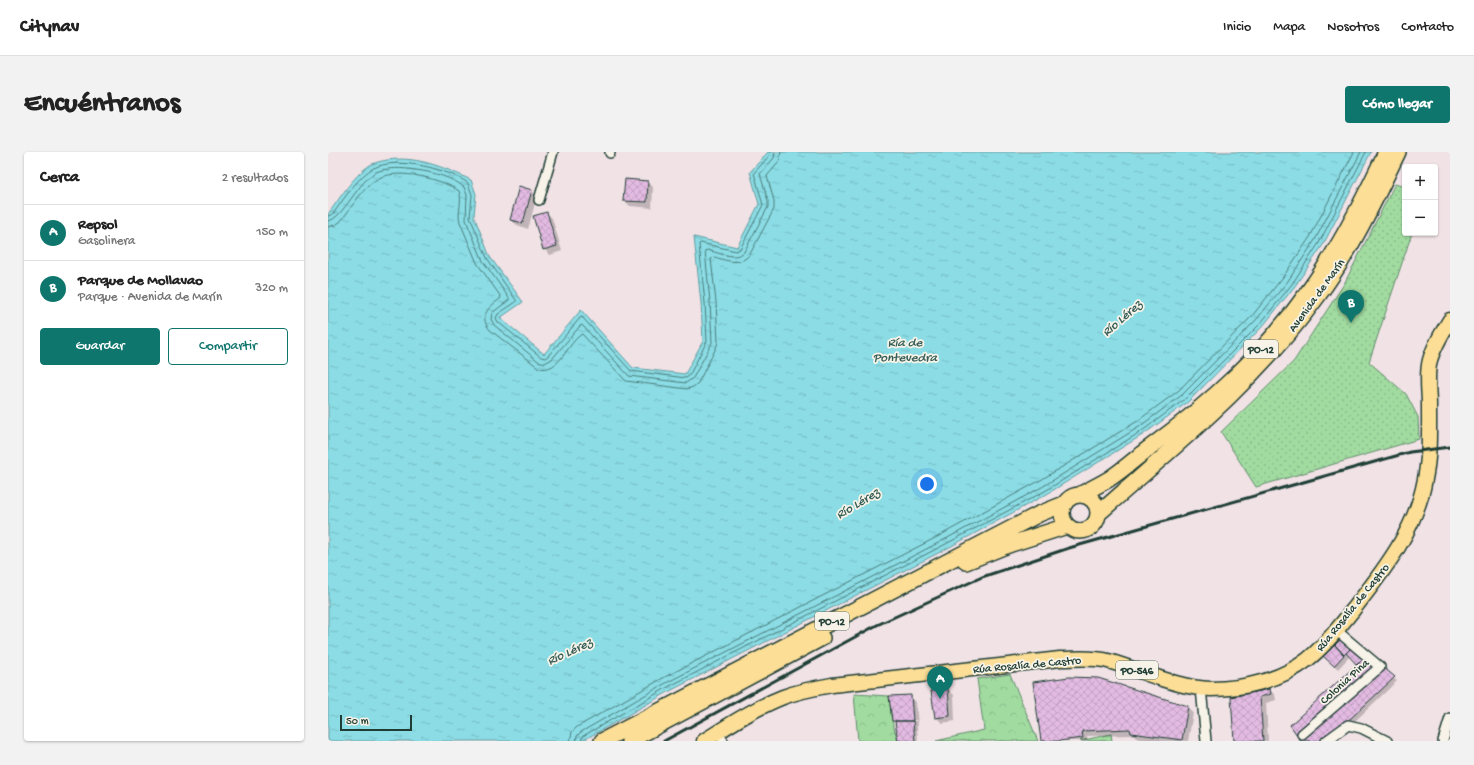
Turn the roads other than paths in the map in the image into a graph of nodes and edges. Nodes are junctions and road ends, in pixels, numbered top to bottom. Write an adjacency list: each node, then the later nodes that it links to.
1 (552, 152): 4 (street)
2 (1386, 152): 6 (highway, Avenida de Marín / PO-12)
3 (1398, 152): 8 (highway, Avenida de Marín / PO-12)
4 (540, 200)
5 (1450, 320): 10 (main road, Rúa Rosalía de Castro / PO-546)
6 (1079, 495): 7 (highway); 8 (highway)
7 (1064, 504): 9 (highway); 15 (highway, PO-12)
8 (1098, 514): 9 (highway)
9 (1067, 526): 16 (highway, PO-12)
10 (1336, 630): 11 (main road, Rúa Rosalía de Castro / PO-546); 13 (street, Colonia Pina)
11 (1201, 688): 14 (main road, Rúa Rosalía de Castro / PO-546); 18 (street)
12 (1450, 718): 21 (street)
13 (1302, 734)
14 (720, 737): 17 (main road, Rúa Rosalía de Castro / PO-546)
15 (602, 741)
16 (629, 741)
17 (704, 741)
18 (1206, 741)
19 (1326, 741): 20 (street)
20 (1387, 741)
21 (1443, 741)

